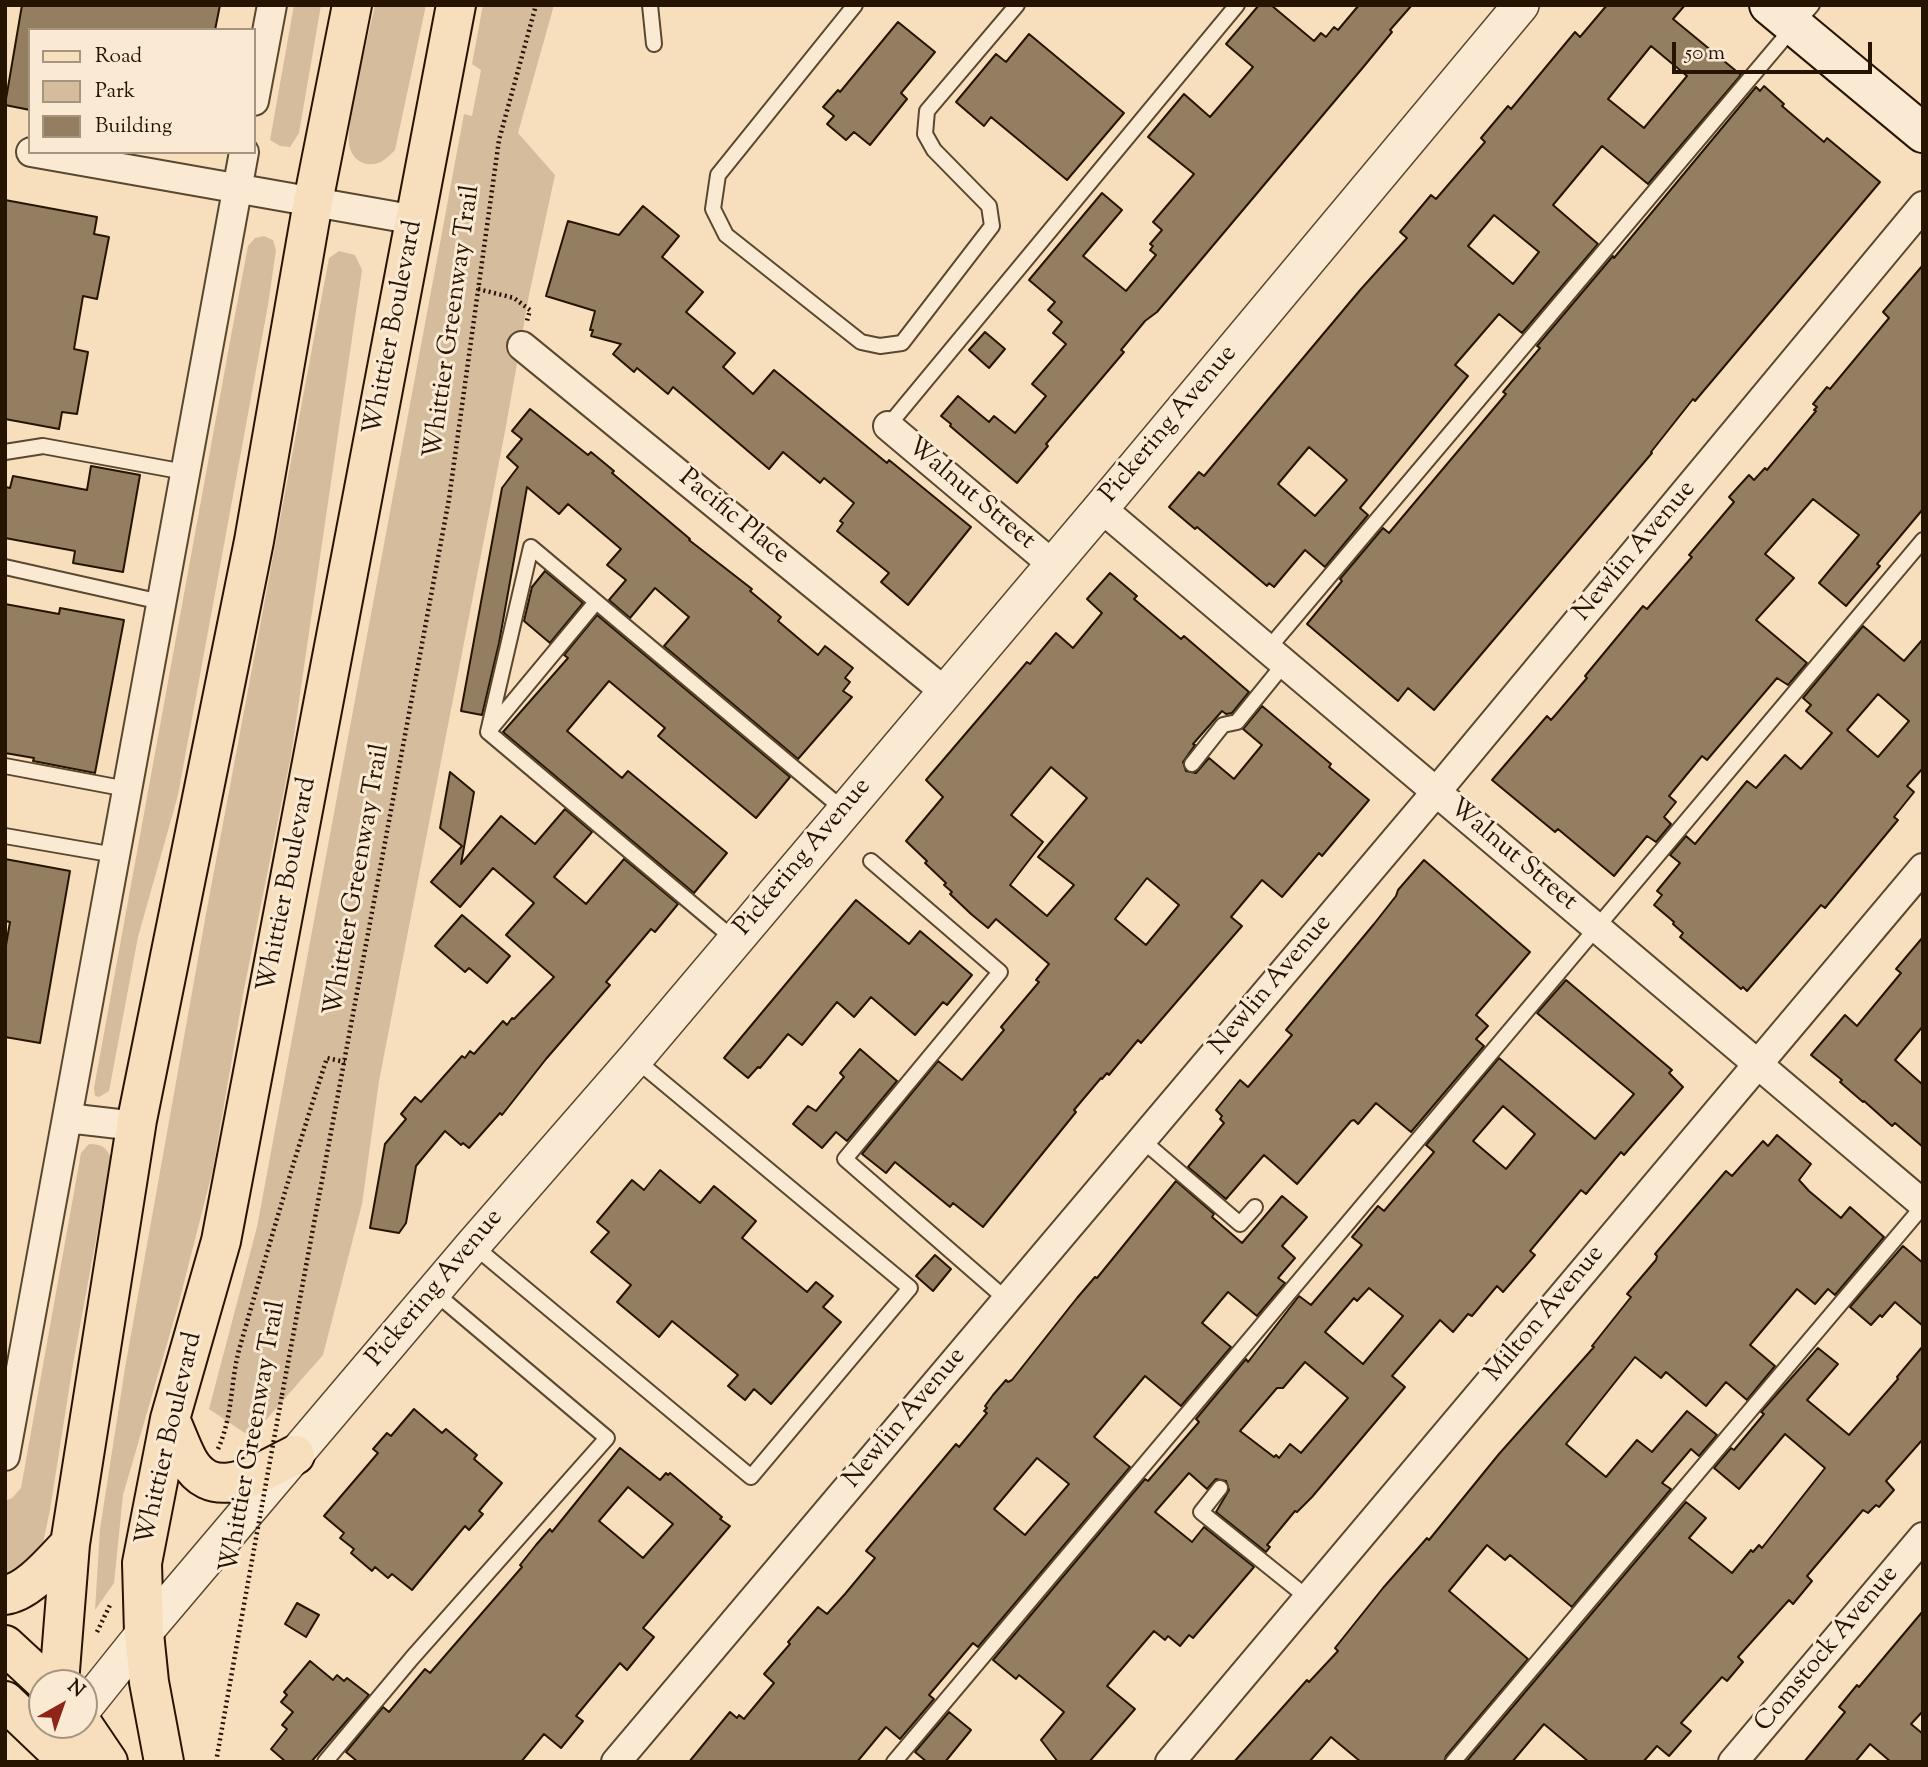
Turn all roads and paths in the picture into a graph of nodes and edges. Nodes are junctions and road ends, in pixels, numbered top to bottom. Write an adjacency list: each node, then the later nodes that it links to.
1 (271, 5): 12 (street)
2 (352, 5): 19 (main road)
3 (456, 5): 21 (main road, Whittier Boulevard)
4 (536, 5): 22 (path, Whittier Greenway Trail)
5 (650, 5): 11 (lane)
6 (855, 5): 7 (lane)
7 (1017, 5)
8 (1237, 5): 24 (lane)
9 (1521, 5): 27 (street, Pickering Avenue)
10 (1792, 12): 13 (main road); 33 (lane)
11 (654, 44)
12 (256, 90)
13 (1923, 133)
14 (5, 148): 15 (street)
15 (28, 152)
16 (41, 154): 18 (street)
17 (244, 154): 18 (street)
18 (238, 189): 19 (street); 26 (street)
19 (313, 202): 21 (street); 51 (main road)
20 (1923, 206): 39 (street, Newlin Avenue)
21 (416, 220): 58 (main road, Whittier Boulevard)
22 (478, 289): 23 (path); 48 (path, Whittier Greenway Trail)
23 (522, 346): 34 (street, Pacific Place)
24 (888, 426): 29 (street, Walnut Street)
25 (5, 452): 26 (lane)
26 (186, 472): 31 (street)
27 (1101, 508): 29 (street, Pickering Avenue); 33 (street, Walnut Street)
28 (1923, 540): 45 (lane)
29 (1052, 564): 34 (street, Pickering Avenue)
30 (5, 567): 31 (lane)
31 (161, 602): 38 (street)
32 (596, 602): 35 (lane); 35 (lane); 40 (lane)
33 (1276, 656): 36 (lane); 39 (street, Walnut Street)
34 (944, 691): 40 (street, Pickering Avenue)
35 (488, 732): 46 (lane)
36 (1192, 764)
37 (5, 766): 38 (lane)
38 (127, 789): 42 (street)
39 (1436, 792): 45 (street, Walnut Street); 52 (street, Newlin Avenue)
40 (844, 810): 46 (street, Pickering Avenue)
41 (5, 836): 42 (lane)
42 (115, 855): 50 (street)
43 (871, 861): 57 (lane)
44 (1923, 868): 49 (street, Milton Avenue)
45 (1596, 928): 49 (street, Walnut Street); 81 (lane)
46 (735, 940): 47 (street, Pickering Avenue)
47 (635, 1059): 55 (street, Pickering Avenue); 55 (lane)
48 (345, 1062): 61 (path); 78 (path, Whittier Greenway Trail, bridge)
49 (1756, 1065): 53 (street, Walnut Street); 67 (street, Milton Avenue)
50 (67, 1118): 51 (street); 60 (street)
51 (136, 1126): 64 (main road)
52 (1142, 1140): 54 (lane); 57 (street, Newlin Avenue)
53 (1923, 1205): 83 (lane)
54 (1255, 1207)
55 (473, 1245): 56 (street, Pickering Avenue)
56 (433, 1292): 59 (street, Pickering Avenue); 79 (lane)
57 (1007, 1300): 80 (street, Newlin Avenue)
58 (170, 1419): 59 (main road); 68 (main road, Whittier Boulevard)
59 (295, 1455): 68 (street, Pickering Avenue)
60 (5, 1456)
61 (213, 1460)
62 (1220, 1488): 67 (lane)
63 (1923, 1537): 84 (street, Comstock Avenue)
64 (70, 1544): 65 (main road); 72 (main road)
65 (5, 1595)
66 (115, 1595): 69 (path)
67 (1308, 1598): 82 (street, Milton Avenue)
68 (144, 1633): 73 (street, Pickering Avenue); 77 (main road, Whittier Boulevard)
69 (91, 1636)
70 (5, 1645): 71 (main road)
71 (31, 1669)
72 (60, 1669)
73 (98, 1690)
74 (5, 1701): 75 (main road)
75 (60, 1744): 76 (main road)
76 (107, 1762)
77 (164, 1762)
78 (216, 1762)
79 (325, 1762)
80 (616, 1762)
81 (894, 1762)
82 (1170, 1762)
83 (1453, 1762)
84 (1733, 1762)

